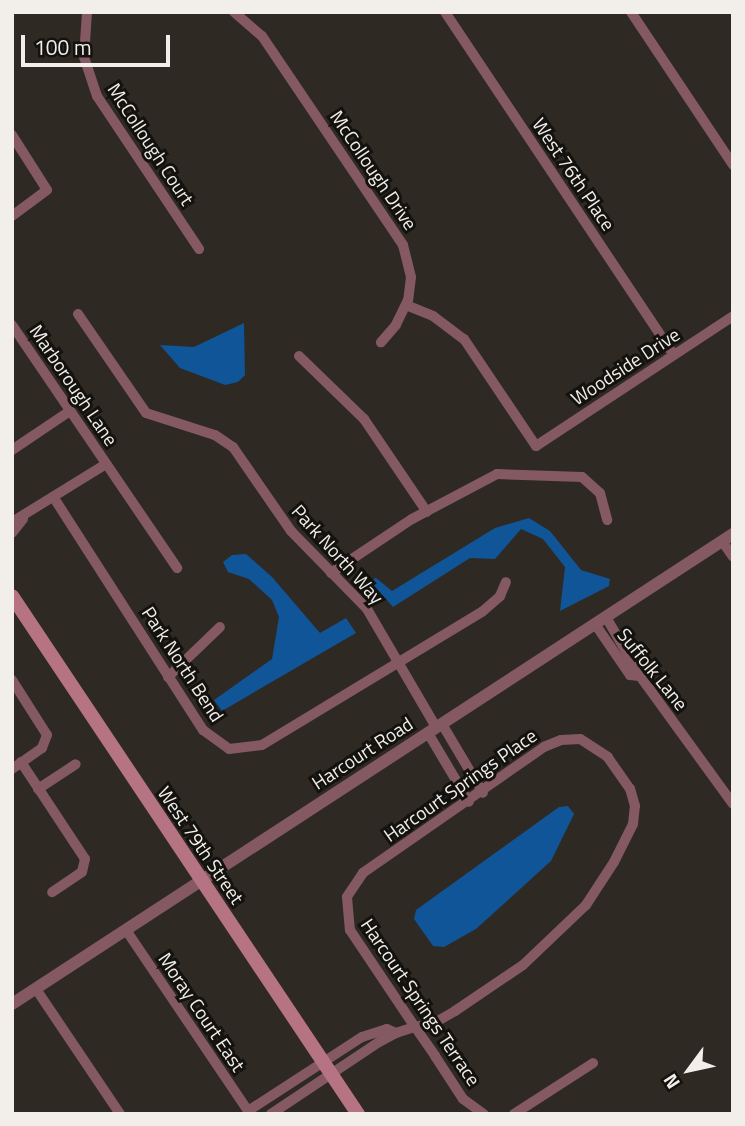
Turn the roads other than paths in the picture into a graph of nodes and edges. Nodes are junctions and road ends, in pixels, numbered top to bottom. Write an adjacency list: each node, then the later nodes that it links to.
1 (87, 12): 8 (street, McCollough Court)
2 (234, 12): 9 (street, McCollough Drive)
3 (445, 12): 14 (street, West 76th Place)
4 (631, 12): 6 (street)
5 (12, 135): 7 (street)
6 (733, 165)
7 (12, 216)
8 (199, 249)
9 (406, 305): 13 (street); 14 (street, Woodside Drive)
10 (78, 314): 28 (street, Park North Way)
11 (733, 316): 14 (street, Woodside Drive)
12 (12, 325): 16 (street, Marborough Lane)
13 (381, 342)
14 (674, 355)
15 (299, 356): 20 (street)
16 (70, 411): 17 (street); 18 (street, Marborough Lane)
17 (12, 450)
18 (106, 464): 19 (street); 27 (street, Marborough Lane)
19 (54, 498): 21 (street); 34 (street, Park North Bend)
20 (426, 512): 22 (street); 28 (street)
21 (23, 519): 23 (street); 24 (street)
22 (607, 520)
23 (12, 522)
24 (12, 533)
25 (727, 537): 26 (street); 31 (street, Harcourt Road)
26 (733, 557)
27 (177, 568)
28 (331, 573): 33 (street, Park North Way)
29 (506, 582): 33 (street, Park North Bend)
30 (14, 604): 43 (main road, West 79th Street)
31 (600, 620): 36 (street, Harcourt Road); 42 (street, Suffolk Lane)
32 (220, 627): 34 (street)
33 (400, 661): 34 (street, Park North Bend); 36 (street, Park North Way)
34 (168, 677)
35 (12, 680): 38 (street)
36 (435, 728): 40 (street); 41 (street); 43 (street, Harcourt Road)
37 (76, 764): 39 (street)
38 (17, 766): 39 (street)
39 (38, 789): 44 (street)
40 (483, 793): 41 (street, Harcourt Springs Place); 49 (street, Harcourt Springs Place)
41 (469, 802): 45 (street, Harcourt Springs Place)
42 (733, 804)
43 (202, 881): 46 (street, Harcourt Road); 51 (main road, West 79th Street)
44 (52, 892)
45 (346, 900): 49 (street, Harcourt Springs Terrace)
46 (125, 930): 47 (street, Harcourt Road); 54 (street, Moray Court East)
47 (36, 989): 48 (street, Harcourt Road); 55 (street)
48 (12, 1004)
49 (415, 1027): 50 (street); 58 (street, Harcourt Springs Terrace)
50 (396, 1033): 51 (street); 53 (street)
51 (323, 1061): 53 (main road, West 79th Street); 54 (street)
52 (593, 1063): 59 (street)
53 (331, 1074): 56 (street); 57 (main road, West 79th Street)
54 (249, 1112)
55 (120, 1114)
56 (271, 1114)
57 (358, 1114)
58 (484, 1114)
59 (514, 1114)

